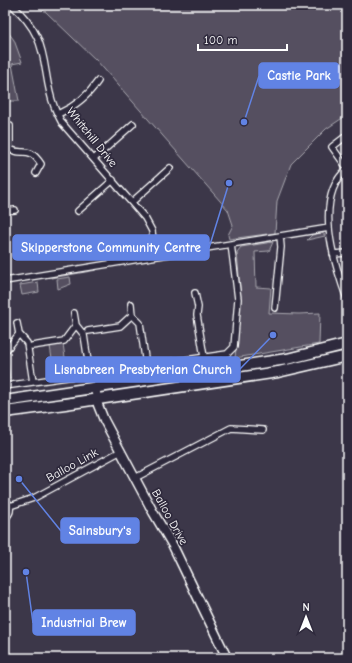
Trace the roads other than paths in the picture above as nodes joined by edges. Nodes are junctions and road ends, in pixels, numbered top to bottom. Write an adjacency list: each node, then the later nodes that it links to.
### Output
1 (12, 5): 3 (street, Whitehill Drive)
2 (98, 81): 3 (street)
3 (58, 114): 7 (street, Whitehill Drive)
4 (133, 124): 7 (street)
5 (5, 126): 10 (street)
6 (347, 137): 9 (street)
7 (94, 159): 11 (street, Whitehill Drive)
8 (170, 168): 12 (street)
9 (347, 169): 16 (street)
10 (36, 173)
11 (113, 180): 12 (street, Whitehill Drive); 14 (street)
12 (132, 202): 21 (street, Whitehill Drive)
13 (15, 210): 15 (street)
14 (78, 211)
15 (5, 212)
16 (329, 228): 17 (street); 20 (street)
17 (280, 236): 18 (street); 26 (street)
18 (231, 244): 21 (street); 37 (street)
19 (347, 253): 20 (street)
20 (333, 254): 24 (street)
21 (155, 256): 22 (street)
22 (5, 281)
23 (195, 293): 37 (street)
24 (347, 299)
25 (130, 304): 28 (street)
26 (275, 308)
27 (74, 313): 30 (street)
28 (132, 315): 31 (street); 38 (street)
29 (17, 323): 32 (street)
30 (76, 326): 34 (street); 39 (street)
31 (88, 332)
32 (19, 334): 35 (street); 40 (street)
33 (347, 344): 42 (highway)
34 (32, 346)
35 (5, 350)
36 (347, 356): 42 (highway)
37 (204, 357): 38 (street)
38 (146, 365): 39 (street)
39 (90, 374): 40 (street)
40 (33, 382): 41 (street)
41 (5, 386)
42 (96, 393): 43 (highway); 44 (highway); 46 (street, Balloo Drive)
43 (5, 401)
44 (5, 412)
45 (263, 430): 47 (street)
46 (121, 451): 47 (street, Balloo Drive); 49 (street, Balloo Link)
47 (135, 478): 51 (street, Balloo Drive)
48 (5, 500): 49 (street)
49 (10, 506): 50 (street)
50 (5, 518)
51 (227, 658)

